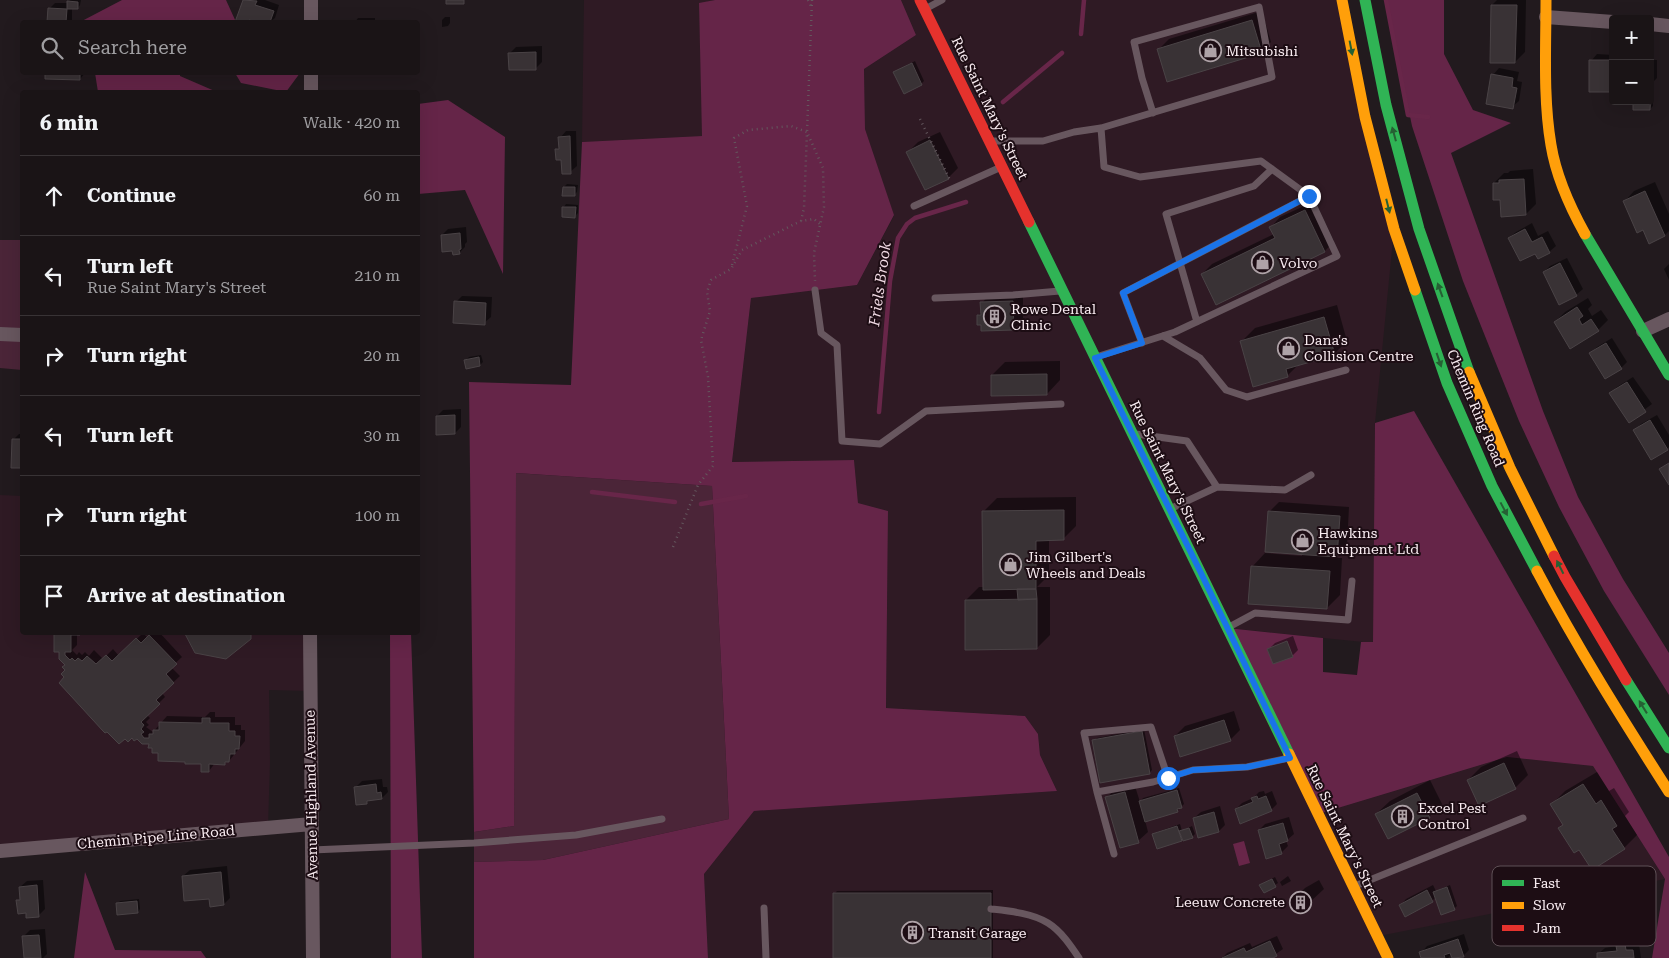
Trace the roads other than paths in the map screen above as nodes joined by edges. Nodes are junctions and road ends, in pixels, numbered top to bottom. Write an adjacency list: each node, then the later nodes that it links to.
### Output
1 (311, 0): 8 (street)
2 (942, 0): 6 (lane)
3 (1342, 0): 47 (main road, Chemin Ring Road, one-way to 47)
4 (1364, 0): 43 (main road, Chemin Ring Road, one-way to 4)
5 (1546, 0): 7 (main road)
6 (922, 5): 16 (main road, Rue Saint Mary's Street)
7 (1546, 17): 9 (street); 27 (main road)
8 (311, 20)
9 (1609, 22)
10 (1654, 24): 11 (street)
11 (1669, 26)
12 (311, 75): 13 (street)
13 (311, 90)
14 (1152, 113): 14 (lane); 15 (lane)
15 (1101, 128): 16 (lane); 18 (lane)
16 (990, 141): 17 (main road, Rue Saint Mary's Street)
17 (1002, 166): 20 (lane); 23 (main road, Rue Saint Mary's Street)
18 (1272, 169): 19 (lane); 21 (lane)
19 (1309, 196): 21 (lane); 26 (lane)
20 (914, 206)
21 (1180, 264): 26 (lane); 31 (lane)
22 (815, 290): 35 (lane)
23 (1063, 290): 24 (lane); 32 (main road, Rue Saint Mary's Street)
24 (935, 298)
25 (1669, 319): 27 (street)
26 (1197, 322): 30 (lane)
27 (1643, 331): 34 (main road)
28 (0, 334): 29 (street)
29 (20, 335)
30 (1162, 336): 31 (lane); 33 (lane)
31 (1142, 343): 32 (lane)
32 (1095, 358): 36 (main road, Rue Saint Mary's Street)
33 (1346, 370)
34 (1669, 375)
35 (1061, 404)
36 (1131, 433): 38 (lane); 39 (main road, Rue Saint Mary's Street)
37 (1311, 475): 38 (lane)
38 (1217, 488): 39 (lane)
39 (1170, 509): 41 (main road, Rue Saint Mary's Street)
40 (1352, 582): 41 (lane)
41 (1227, 628): 44 (main road, Rue Saint Mary's Street)
42 (310, 635): 50 (street, Avenue Highland Avenue)
43 (1669, 748)
44 (1290, 758): 45 (lane); 54 (main road, Rue Saint Mary's Street)
45 (1168, 778): 46 (lane); 46 (lane)
46 (1097, 792): 53 (lane)
47 (1669, 792)
48 (1523, 818): 54 (lane)
49 (662, 819): 51 (lane)
50 (312, 824): 51 (street, Avenue Highland Avenue); 52 (street, Chemin Pipe Line Road)
51 (312, 850): 57 (street, Avenue Highland Avenue)
52 (0, 851)
53 (1114, 854)
54 (1352, 887): 60 (main road, Rue Saint Mary's Street)
55 (764, 908): 58 (lane)
56 (991, 909): 59 (lane)
57 (313, 958)
58 (766, 958)
59 (1079, 958)
60 (1388, 958)

